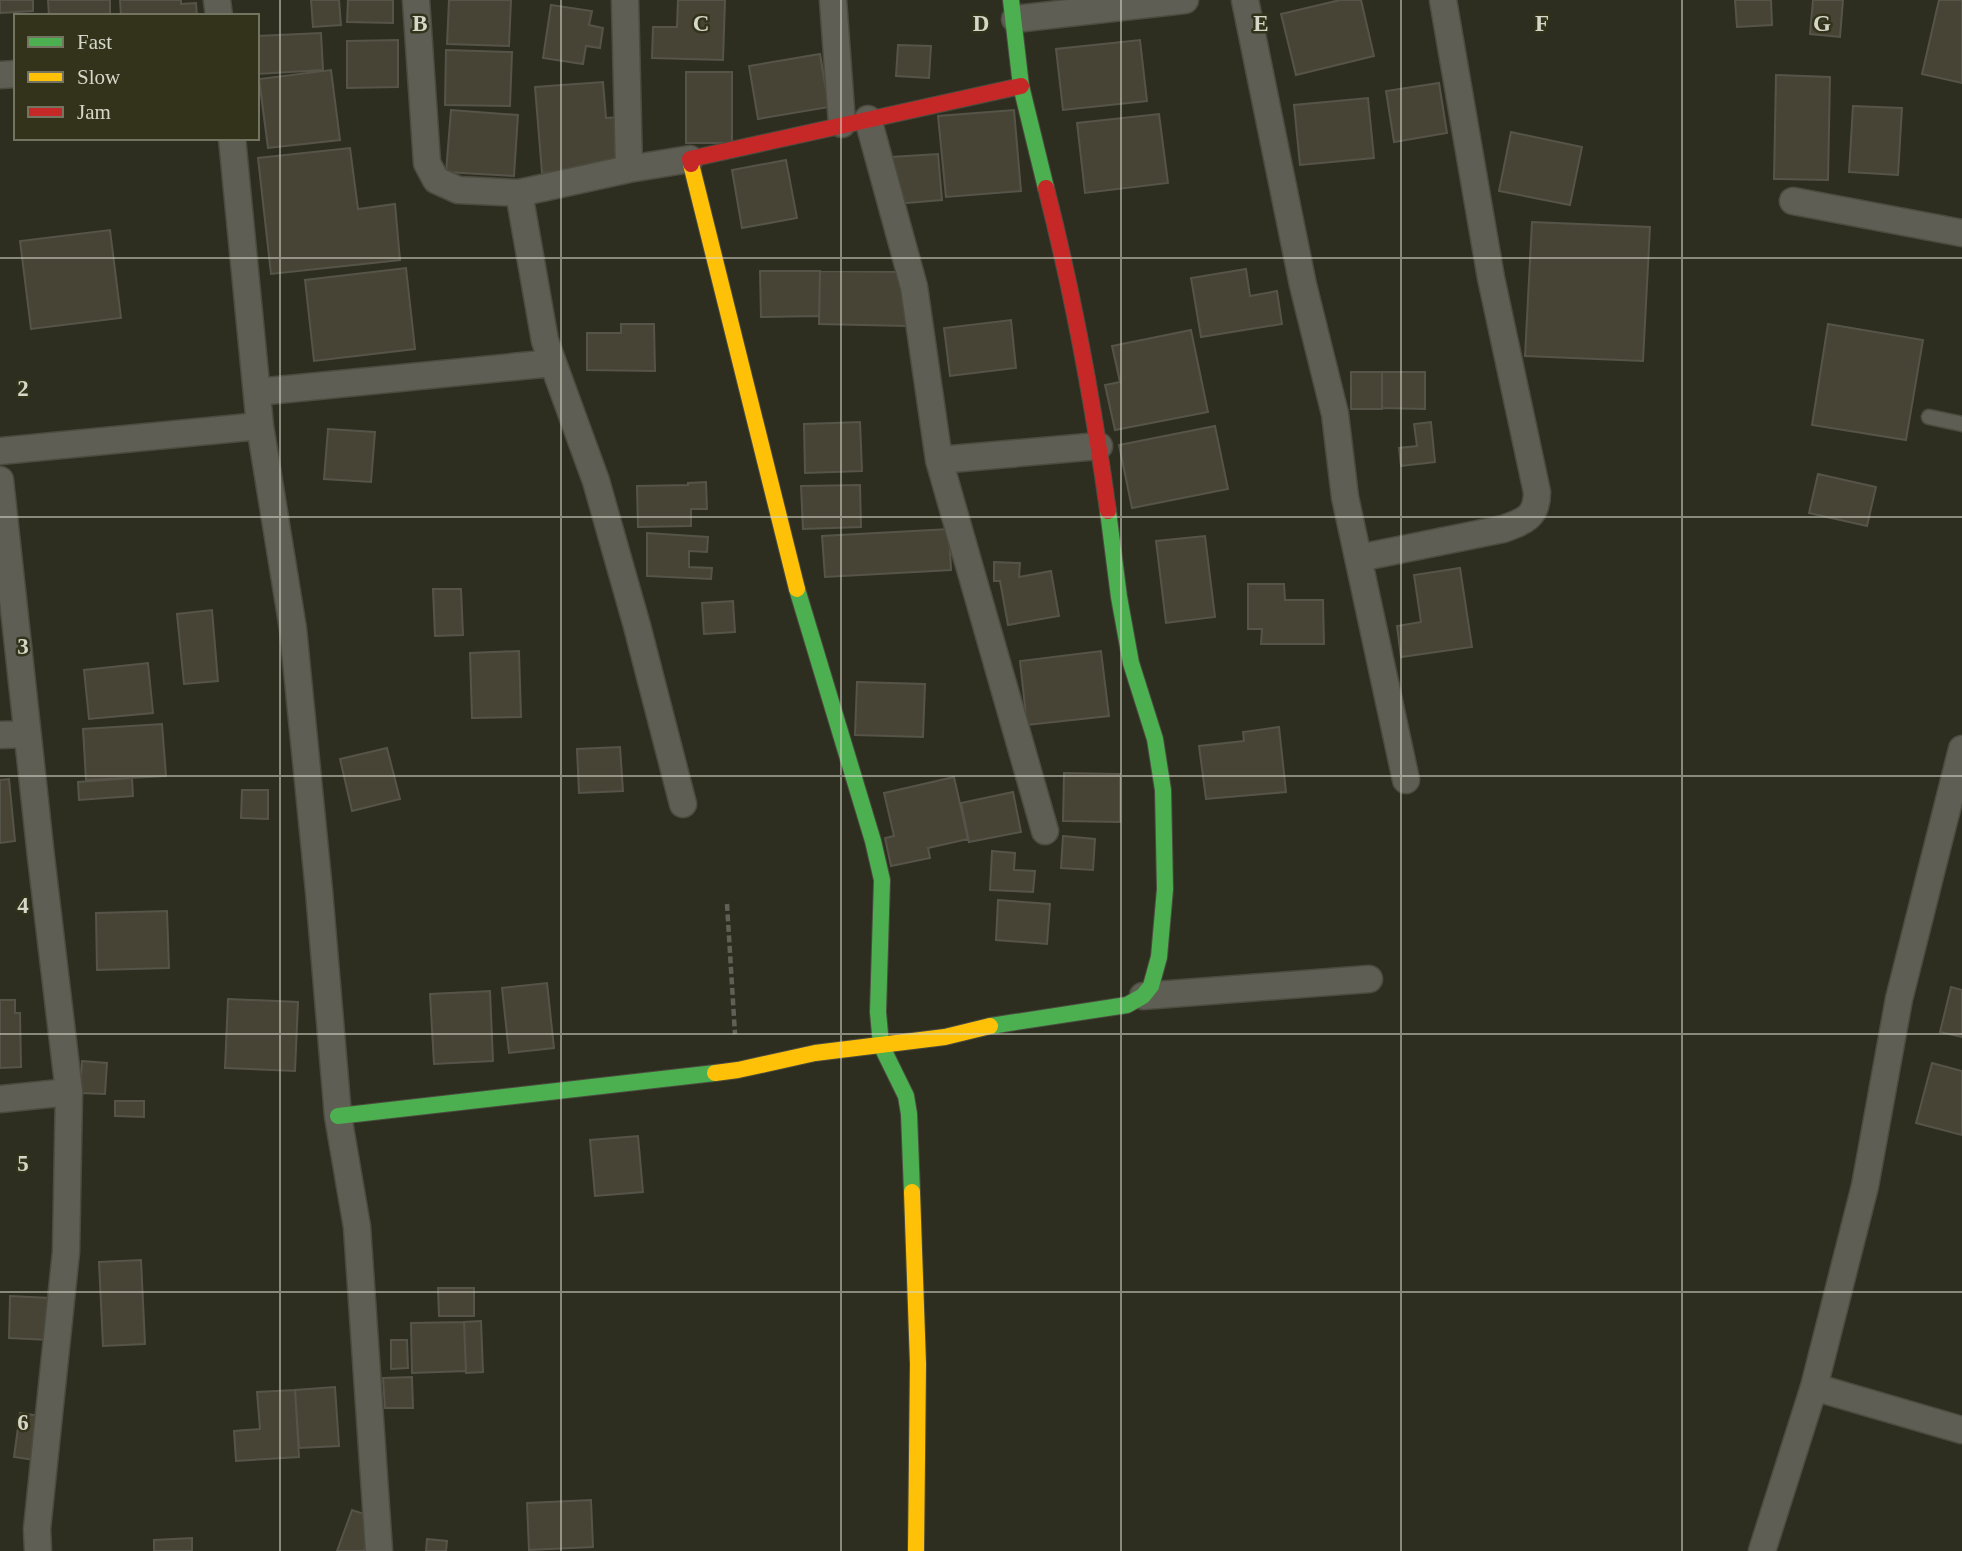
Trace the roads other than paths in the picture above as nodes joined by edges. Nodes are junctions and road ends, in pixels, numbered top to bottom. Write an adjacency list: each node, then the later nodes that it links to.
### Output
1 (416, 0): 13 (street)
2 (625, 0): 12 (street)
3 (833, 0): 9 (street)
4 (1185, 0): 7 (street)
5 (1245, 0): 25 (street)
6 (1443, 0): 25 (street)
7 (1013, 10): 8 (street)
8 (1021, 86): 9 (street); 21 (street)
9 (855, 121): 11 (street); 23 (street)
10 (232, 140): 17 (street)
11 (690, 159): 12 (street); 34 (street)
12 (629, 169): 13 (street)
13 (519, 193): 16 (street)
14 (1793, 201): 15 (street)
15 (1962, 233)
16 (553, 363): 17 (street); 30 (street)
17 (257, 392): 20 (street)
18 (1929, 417): 19 (lane)
19 (1962, 424)
20 (260, 426): 22 (street); 37 (street)
21 (1099, 446): 23 (street); 33 (street)
22 (0, 451)
23 (939, 460): 31 (street)
24 (0, 480): 26 (street)
25 (1359, 558): 29 (street)
26 (27, 734): 27 (street); 35 (street)
27 (0, 735)
28 (1962, 749): 38 (street)
29 (1406, 780)
30 (683, 804)
31 (1045, 831)
32 (1369, 979): 33 (street)
33 (1143, 996): 34 (street)
34 (881, 1045): 37 (street); 42 (street)
35 (69, 1092): 36 (street); 40 (street)
36 (0, 1098)
37 (338, 1116): 41 (street)
38 (1814, 1387): 39 (street); 43 (street)
39 (1962, 1430)
40 (38, 1551)
41 (379, 1551)
42 (916, 1551)
43 (1762, 1551)

